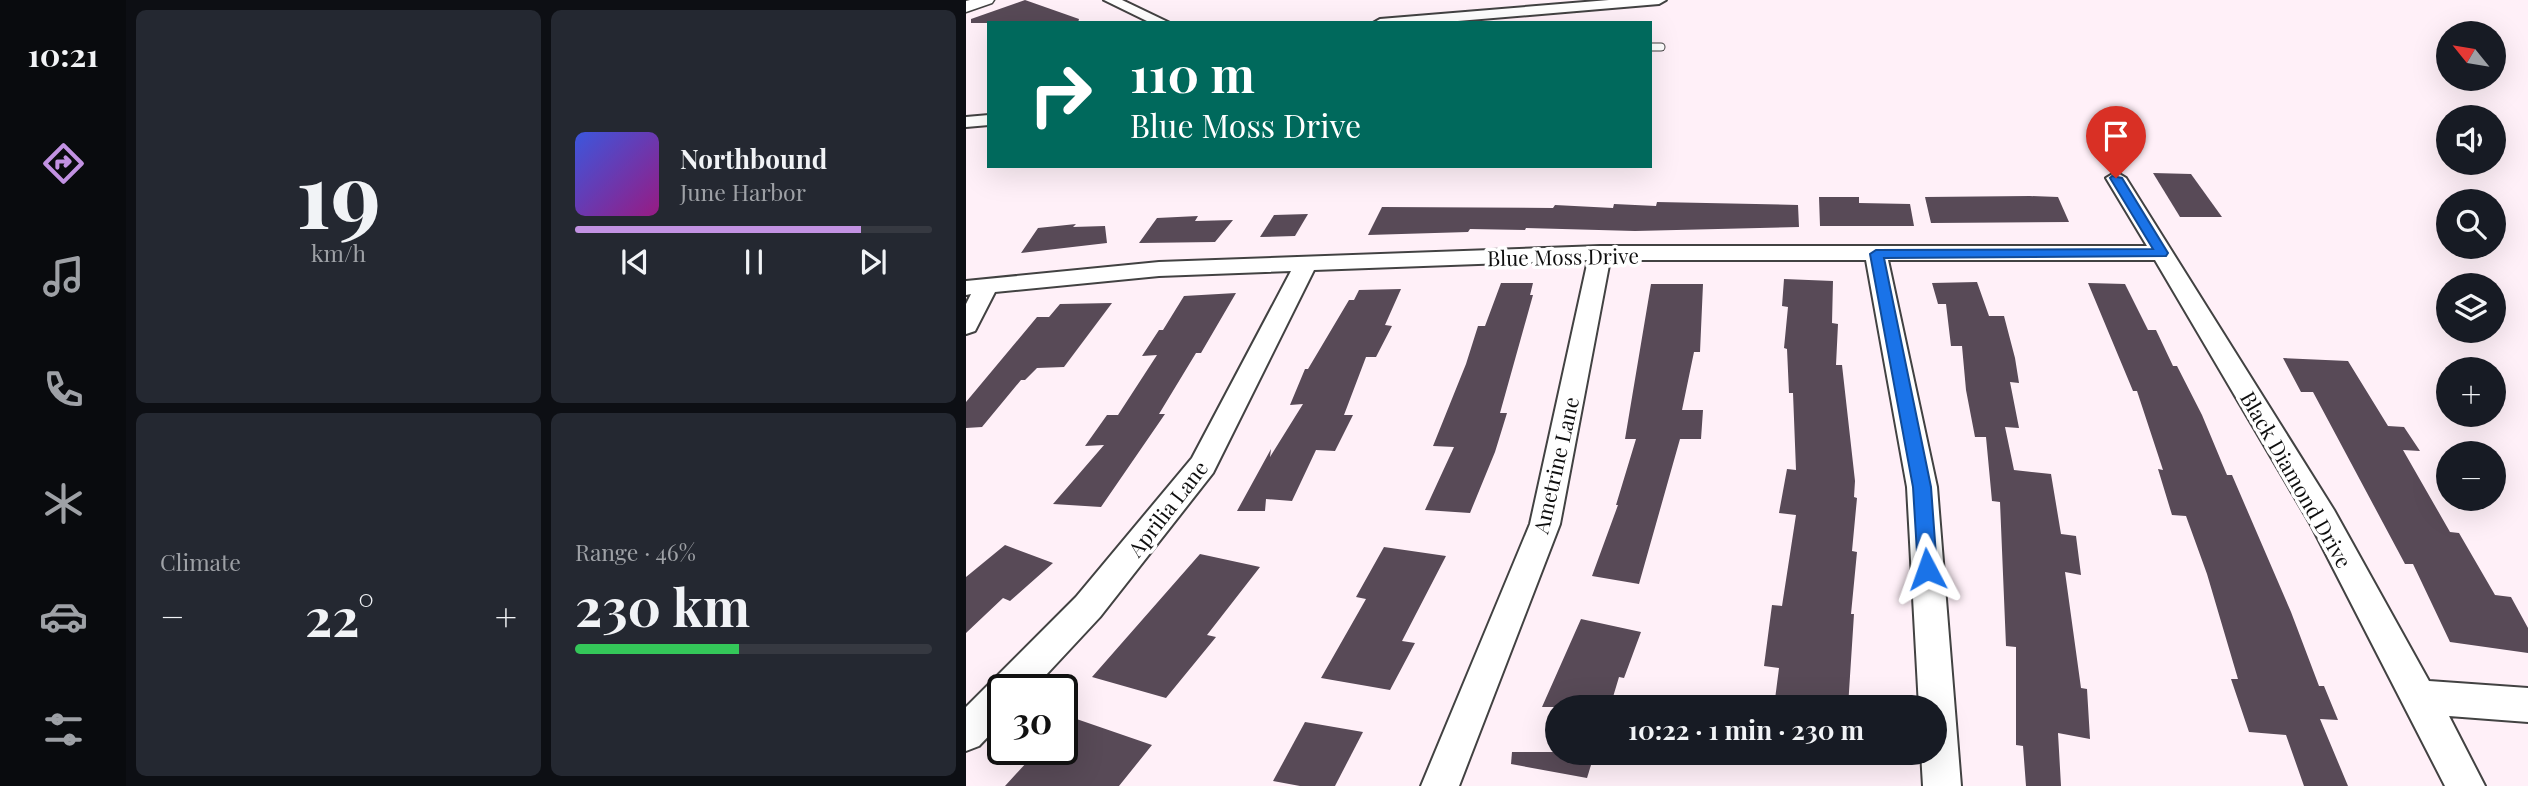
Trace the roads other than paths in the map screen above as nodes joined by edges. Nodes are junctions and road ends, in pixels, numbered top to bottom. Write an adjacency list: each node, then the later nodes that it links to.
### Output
1 (986, 0): 4 (street)
2 (1111, 0): 5 (street)
3 (1659, 0): 6 (street)
4 (966, 7)
5 (1158, 21)
6 (1404, 21)
7 (1652, 47): 8 (lane)
8 (1661, 47)
9 (987, 120): 10 (street)
10 (966, 122)
11 (2116, 178): 13 (street, Black Diamond Drive)
12 (1600, 253): 14 (street, Blue Moss Drive); 15 (street, Blue Moss Drive); 23 (street, Ametrine Lane)
13 (2162, 253): 14 (street, Blue Moss Drive); 19 (street, Black Diamond Drive)
14 (1876, 254): 24 (street)
15 (1306, 263): 16 (street, Blue Moss Drive); 18 (street, Aprilia Lane)
16 (977, 286): 17 (street)
17 (966, 326)
18 (1023, 674)
19 (2419, 697): 20 (street); 25 (street, Black Diamond Drive)
20 (2528, 705)
21 (987, 711): 22 (street)
22 (966, 733)
23 (1440, 786)
24 (1942, 786)
25 (2466, 786)

